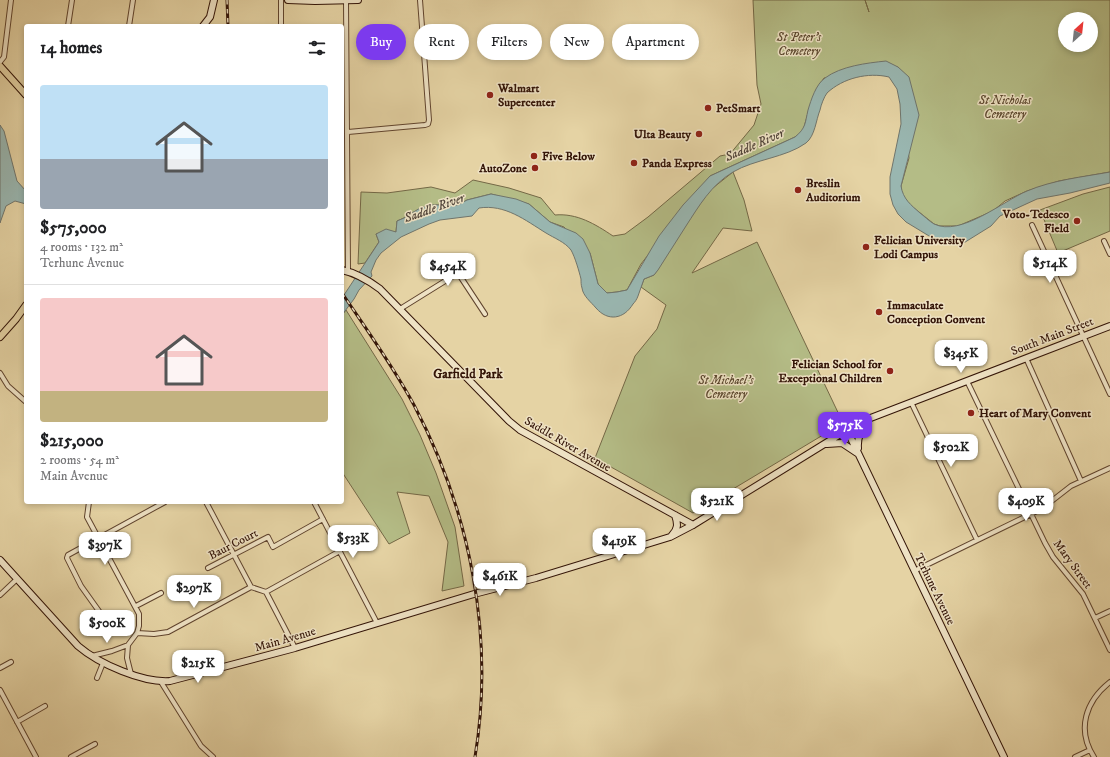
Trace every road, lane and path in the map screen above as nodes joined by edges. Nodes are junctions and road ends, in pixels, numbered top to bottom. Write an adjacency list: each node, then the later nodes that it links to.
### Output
1 (11, 0): 16 (street)
2 (72, 0): 11 (street)
3 (133, 0): 12 (street)
4 (214, 0): 10 (street)
5 (282, 0): 15 (street)
6 (288, 0): 7 (street)
7 (346, 0): 8 (street); 19 (street)
8 (358, 0)
9 (420, 0): 19 (street)
10 (210, 18): 13 (street); 14 (street)
11 (68, 24)
12 (129, 24)
13 (205, 24)
14 (210, 24)
15 (281, 24)
16 (0, 62)
17 (0, 66): 18 (main road)
18 (24, 93)
19 (348, 132): 21 (street)
20 (344, 162): 21 (street)
21 (347, 163): 25 (street)
22 (1032, 225): 30 (street)
23 (1104, 241): 24 (street)
24 (1110, 254)
25 (347, 271): 27 (street, Saddle River Avenue)
26 (24, 308): 31 (main road)
27 (400, 309): 28 (street); 49 (street, Saddle River Avenue)
28 (485, 314)
29 (1110, 326): 30 (street, South Main Street)
30 (1083, 336): 32 (street, South Main Street); 35 (street)
31 (0, 337)
32 (1026, 358): 34 (street, South Main Street); 43 (street)
33 (0, 373): 36 (street)
34 (967, 381): 37 (street, South Main Street); 48 (street, Mary Street)
35 (1110, 394)
36 (24, 400)
37 (911, 402): 38 (street, South Main Street); 54 (street)
38 (868, 419): 39 (street, South Main Street); 41 (street)
39 (847, 430): 40 (street, South Main Street); 41 (street, Terhune Avenue)
40 (825, 444): 41 (street); 51 (street, South Main Street)
41 (859, 454): 59 (street, Terhune Avenue)
42 (1110, 468): 43 (street)
43 (1081, 480): 48 (street)
44 (89, 504): 53 (street)
45 (161, 504): 53 (street)
46 (207, 504): 56 (street)
47 (315, 504): 50 (street)
48 (1031, 514): 54 (street); 68 (street, Mary Street)
49 (675, 515): 51 (street, Saddle River Avenue); 52 (street)
50 (323, 519): 55 (street); 56 (street, Baur Court)
51 (693, 526): 52 (street, South Main Street)
52 (670, 537): 69 (street, Main Avenue)
53 (99, 538): 65 (street); 67 (street)
54 (977, 540): 59 (street)
55 (340, 551): 62 (street); 69 (street)
56 (234, 554): 58 (street, Baur Court); 61 (street)
57 (0, 560): 60 (street, Main Avenue)
58 (208, 568)
59 (914, 571): 90 (street, Terhune Avenue)
60 (17, 579): 64 (street); 74 (street, Main Avenue)
61 (251, 587): 62 (street); 70 (street)
62 (266, 592): 72 (street)
63 (161, 593): 65 (street)
64 (0, 595)
65 (136, 606): 70 (street)
66 (1110, 611): 68 (street)
67 (101, 614)
68 (1095, 618): 73 (street, Mary Street)
69 (378, 623): 72 (street, Main Avenue)
70 (137, 633): 71 (street)
71 (128, 645): 74 (street); 78 (street)
72 (295, 648): 80 (street, Main Avenue)
73 (1110, 650)
74 (91, 656): 76 (street, Main Avenue)
75 (11, 662): 77 (street)
76 (103, 663): 78 (street, Main Avenue); 79 (street)
77 (0, 668)
78 (131, 674): 80 (street, Main Avenue)
79 (97, 678)
80 (162, 682): 89 (street)
81 (1110, 682): 86 (street)
82 (0, 690): 84 (street)
83 (45, 706): 84 (street)
84 (17, 722): 87 (street)
85 (95, 744): 88 (street)
86 (1090, 750): 91 (street); 92 (street)
87 (36, 757)
88 (71, 757)
89 (213, 757)
90 (1004, 757)
91 (1075, 757)
92 (1094, 757)

